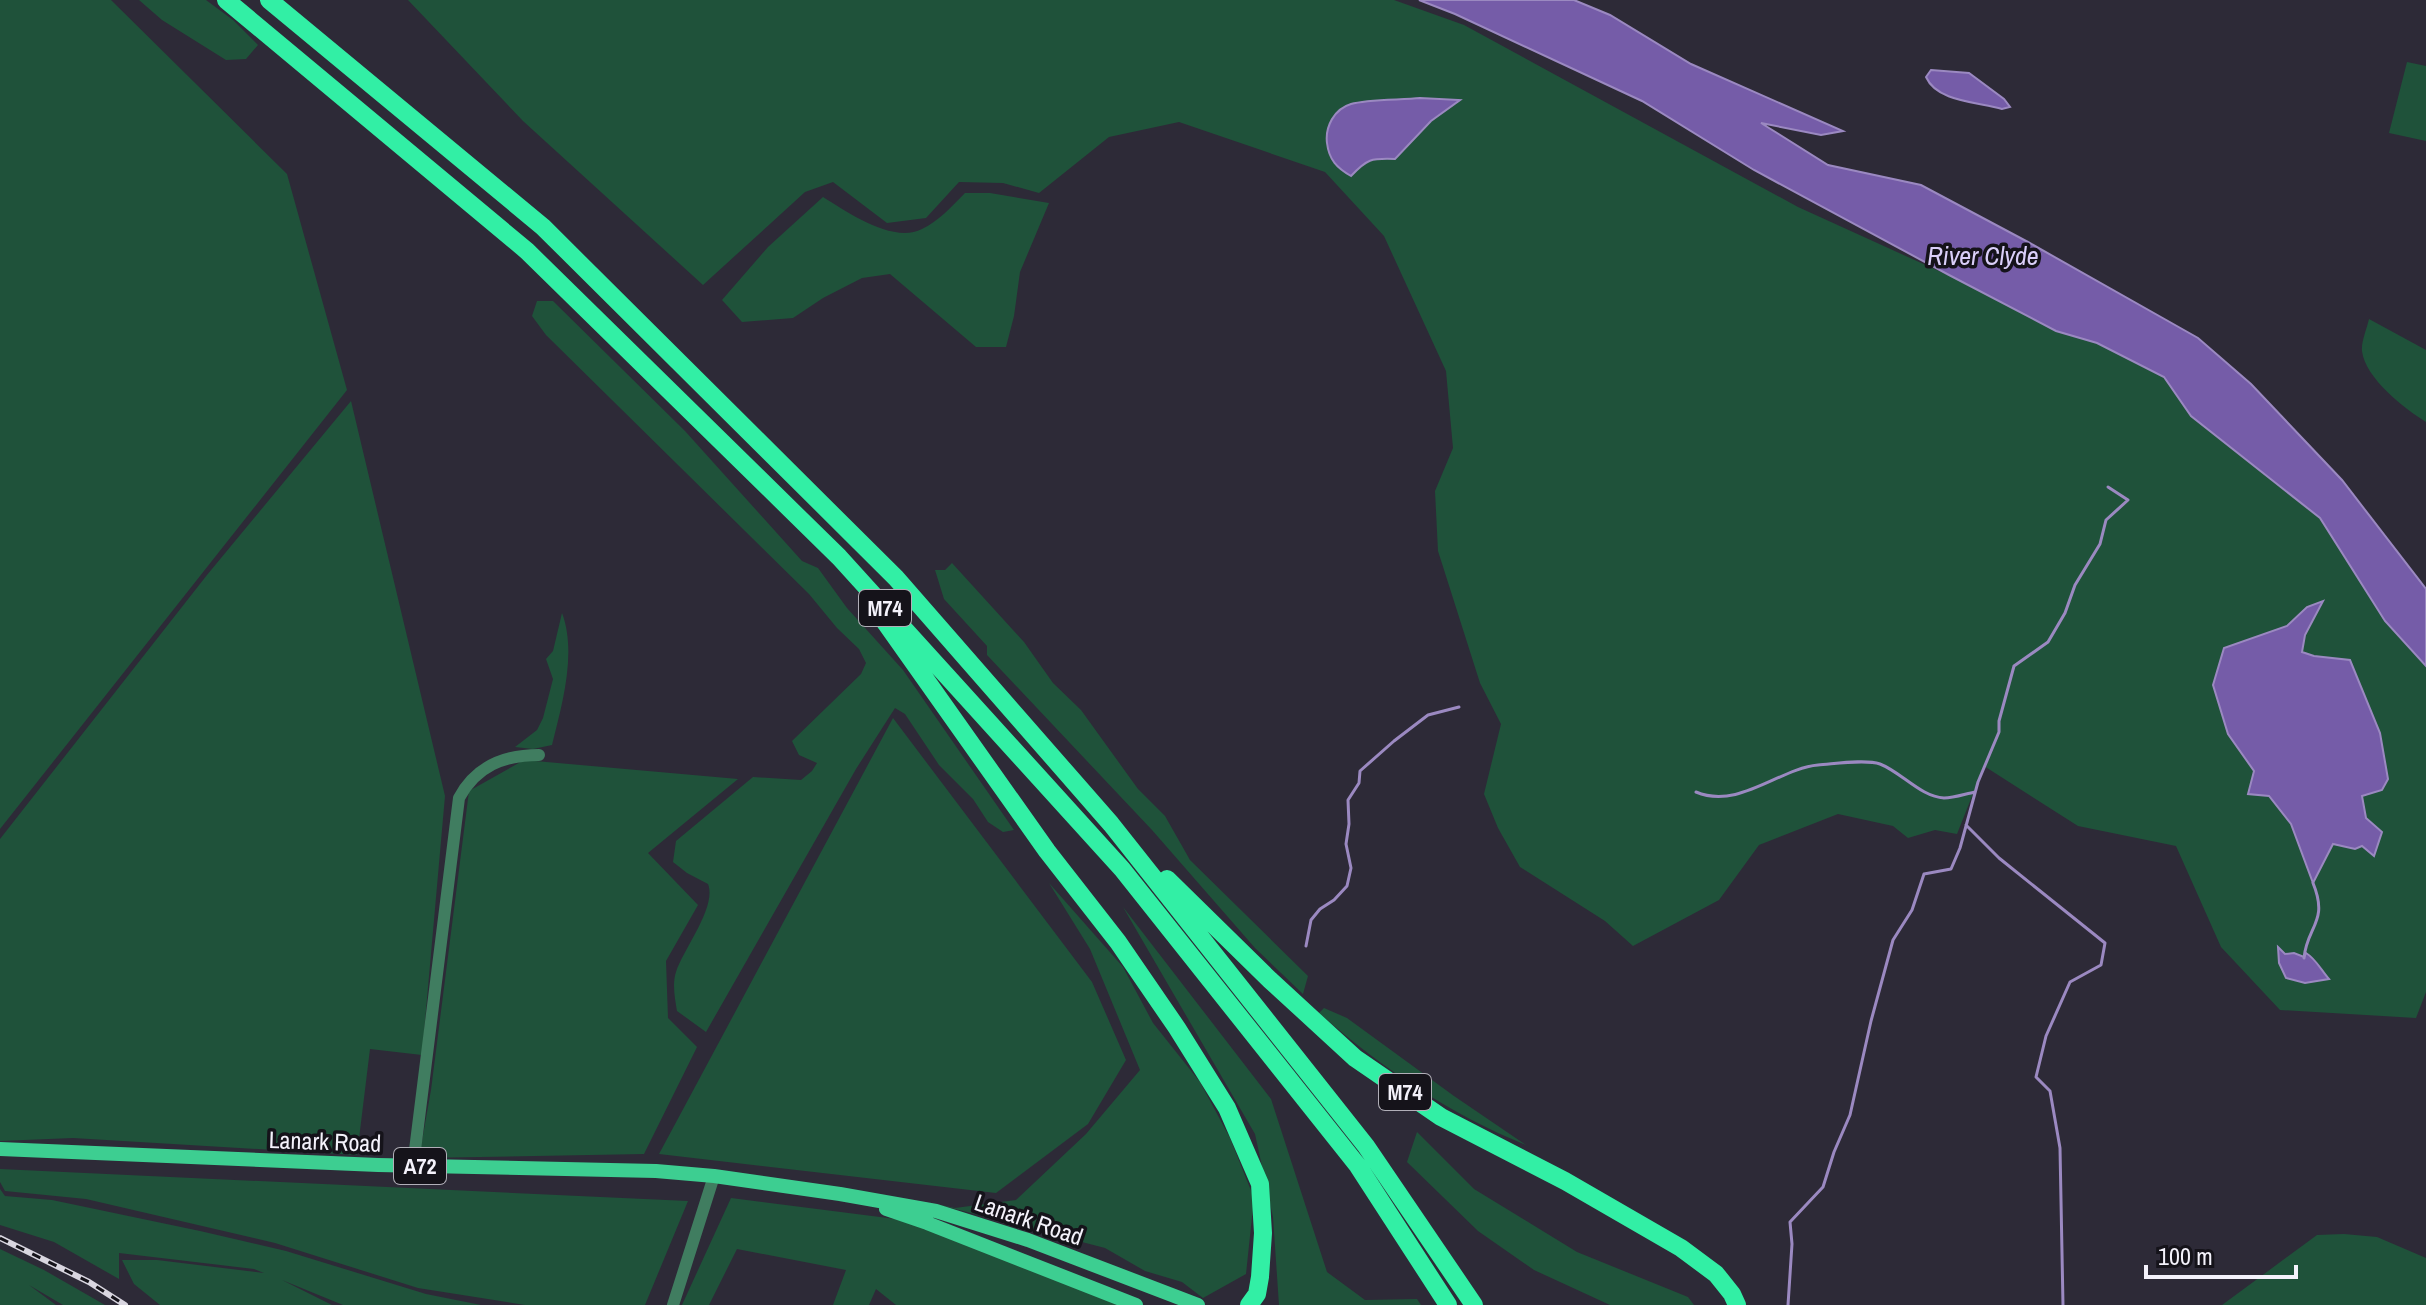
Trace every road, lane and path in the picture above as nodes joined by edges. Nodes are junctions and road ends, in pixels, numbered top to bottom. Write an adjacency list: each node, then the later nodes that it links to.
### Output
1 (226, 0): 3 (highway, M74)
2 (269, 0): 5 (highway, M74)
3 (839, 557): 10 (highway, M74); 14 (highway, M74)
4 (539, 755): 7 (street)
5 (1111, 824): 15 (highway, M74); 16 (highway, M74)
6 (0, 1149): 7 (main road, Lanark Road / A72)
7 (413, 1166): 8 (main road, Lanark Road / A72)
8 (714, 1176): 9 (main road, Lanark Road / A72); 11 (street)
9 (840, 1194): 12 (main road, Lanark Road / A72); 13 (main road, Lanark Road / A72)
10 (1254, 1301)
11 (673, 1305)
12 (1136, 1305)
13 (1198, 1305)
14 (1448, 1305)
15 (1474, 1305)
16 (1737, 1305)

